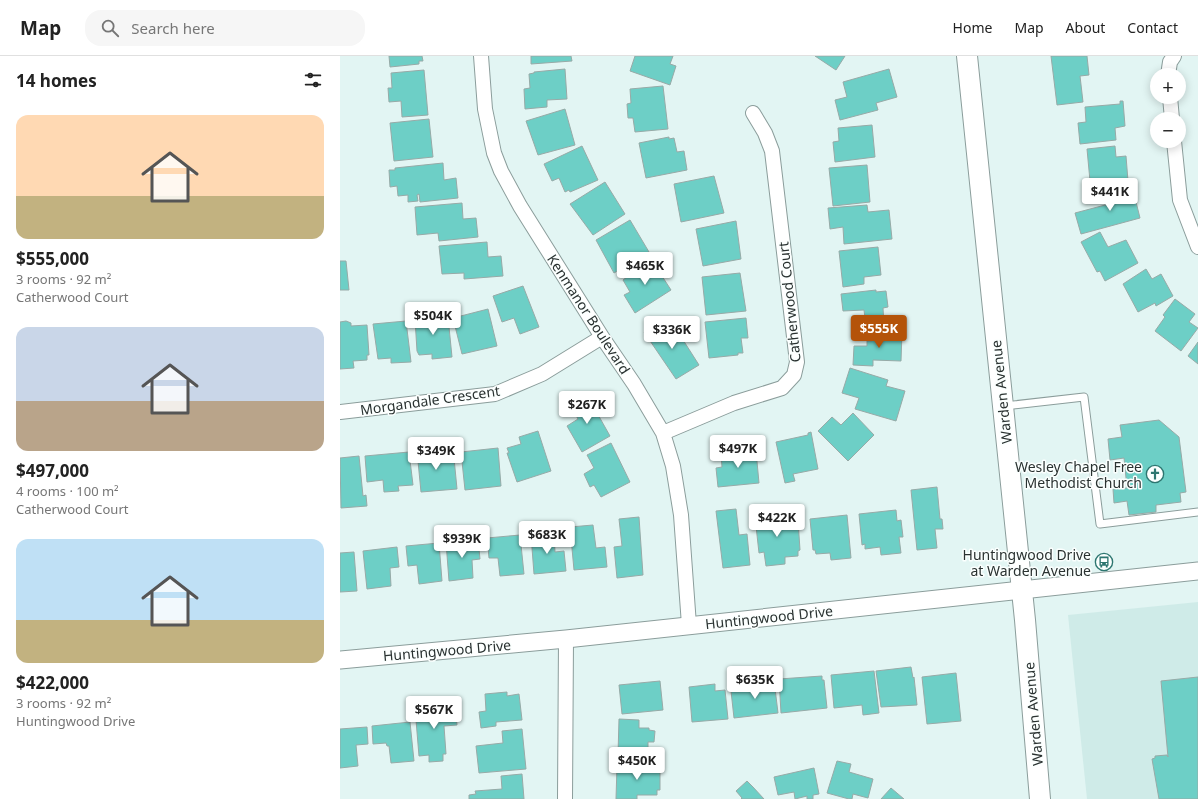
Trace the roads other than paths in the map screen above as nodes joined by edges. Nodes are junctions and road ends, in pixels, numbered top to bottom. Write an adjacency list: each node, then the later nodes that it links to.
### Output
1 (480, 56): 8 (street, Kenmanor Boulevard)
2 (967, 56): 9 (main road, Warden Avenue)
3 (1174, 56): 4 (street)
4 (1169, 68)
5 (753, 113): 11 (street, Catherwood Court)
6 (1175, 148): 7 (street)
7 (1198, 247)
8 (602, 337): 10 (street, Morgandale Crescent); 11 (street, Kenmanor Boulevard)
9 (1002, 406): 12 (lane); 14 (main road, Warden Avenue)
10 (340, 412)
11 (663, 433): 15 (street, Kenmanor Boulevard)
12 (1198, 512)
13 (1198, 571): 14 (street, Huntingwood Drive)
14 (1022, 591): 15 (street, Huntingwood Drive); 19 (main road, Warden Avenue)
15 (689, 625): 16 (street, Huntingwood Drive)
16 (566, 639): 17 (street, Huntingwood Drive); 18 (street)
17 (340, 660)
18 (566, 799)
19 (1040, 799)

